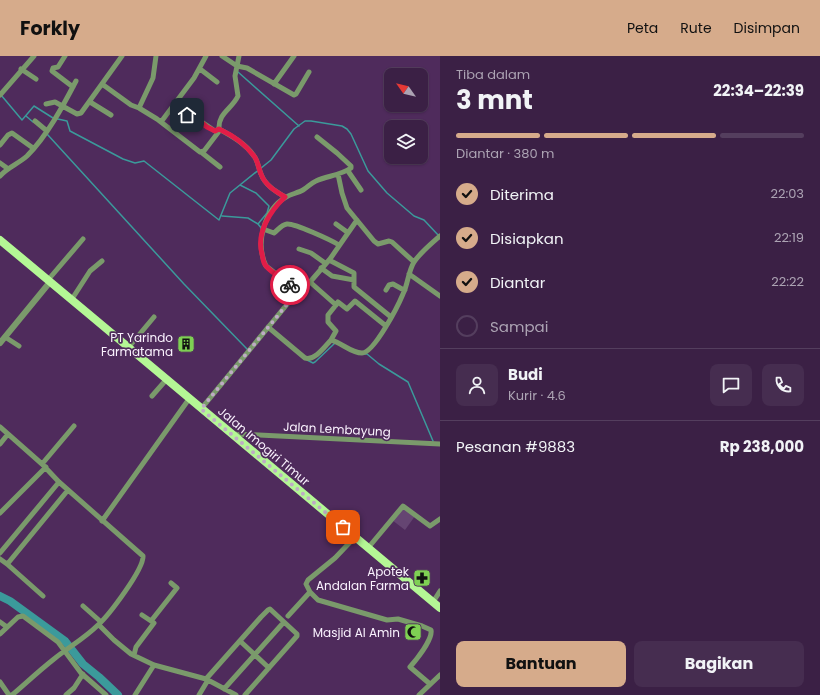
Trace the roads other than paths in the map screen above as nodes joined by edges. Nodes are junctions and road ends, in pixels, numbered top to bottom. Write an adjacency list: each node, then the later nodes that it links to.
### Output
1 (34, 56): 11 (street)
2 (65, 56): 18 (street)
3 (121, 56): 16 (street)
4 (156, 56): 24 (street)
5 (206, 56): 10 (street)
6 (222, 56): 9 (street)
7 (239, 56): 9 (street)
8 (294, 56): 17 (street)
9 (237, 66): 17 (street); 28 (street)
10 (200, 68): 15 (street); 22 (street)
11 (21, 70): 13 (street); 19 (street)
12 (309, 72): 17 (street)
13 (36, 79)
14 (76, 81): 18 (street)
15 (217, 82)
16 (102, 84): 20 (street); 24 (street)
17 (274, 84)
18 (73, 87): 23 (street)
19 (2, 93)
20 (90, 102): 23 (street); 25 (street)
21 (46, 104): 23 (street)
22 (174, 105): 27 (street); 28 (street)
23 (62, 106): 29 (street)
24 (139, 108): 27 (street)
25 (110, 115)
26 (35, 121): 29 (street)
27 (161, 122): 33 (street)
28 (220, 129): 33 (street); 41 (street)
29 (46, 132): 32 (street)
30 (316, 137): 37 (street)
31 (0, 145): 32 (street)
32 (33, 148): 36 (street)
33 (201, 152): 35 (street)
34 (0, 163): 36 (street)
35 (220, 167)
36 (7, 168): 39 (street)
37 (348, 171): 38 (street); 40 (street)
38 (338, 174): 41 (street); 42 (street)
39 (0, 176)
40 (361, 190)
41 (285, 197): 44 (street)
42 (357, 220): 45 (street); 53 (street)
43 (336, 224): 45 (street)
44 (263, 229): 49 (street); 61 (street)
45 (347, 232): 49 (street)
46 (438, 238): 53 (street)
47 (83, 239): 57 (street)
48 (0, 240): 57 (main road, Jalan Imogiri Timur)
49 (339, 245): 52 (street)
50 (299, 249): 52 (street)
51 (102, 261): 64 (street)
52 (327, 261): 54 (street); 56 (street)
53 (414, 262): 55 (street)
54 (321, 268): 56 (street); 58 (street)
55 (409, 274): 60 (street); 63 (street)
56 (354, 280): 62 (street)
57 (49, 281): 64 (main road, Jalan Imogiri Timur); 71 (street)
58 (310, 282): 61 (street); 66 (street)
59 (386, 290): 60 (street)
60 (405, 290): 68 (street)
61 (298, 291): 70 (street)
62 (361, 293): 65 (street); 68 (street)
63 (440, 296)
64 (72, 299): 75 (main road, Jalan Imogiri Timur)
65 (355, 301): 66 (street); 69 (street)
66 (336, 305): 72 (street)
67 (154, 317): 75 (street)
68 (391, 317): 69 (street)
69 (386, 326): 72 (street)
70 (268, 327): 72 (street); 79 (street)
71 (5, 337): 73 (street); 74 (street)
72 (331, 340)
73 (0, 343)
74 (19, 346)
75 (128, 348): 76 (main road, Jalan Imogiri Timur)
76 (166, 380): 77 (street); 78 (main road, Jalan Imogiri Timur)
77 (152, 396)
78 (189, 399): 79 (main road, Jalan Imogiri Timur); 91 (street)
79 (201, 409): 83 (main road, Jalan Imogiri Timur)
80 (74, 426): 86 (street)
81 (0, 427): 82 (street)
82 (8, 434): 84 (street); 86 (street)
83 (232, 435): 85 (street, Jalan Lembayung); 92 (main road, Jalan Imogiri Timur)
84 (0, 444)
85 (440, 444)
86 (44, 466): 87 (street); 89 (street)
87 (59, 482): 88 (street); 94 (street)
88 (68, 490): 91 (street); 96 (street)
89 (0, 513)
90 (440, 520): 93 (street)
91 (102, 521): 109 (street)
92 (355, 537): 93 (main road, Jalan Imogiri Timur); 99 (street)
93 (368, 548): 101 (main road, Jalan Imogiri Timur)
94 (0, 553)
95 (0, 559): 96 (street)
96 (7, 564): 100 (street)
97 (171, 583): 106 (street)
98 (440, 591): 101 (street)
99 (310, 592): 105 (street); 122 (street)
100 (43, 596)
101 (433, 602): 103 (main road, Jalan Imogiri Timur)
102 (83, 606): 109 (street)
103 (440, 608)
104 (142, 615): 106 (street)
105 (288, 616)
106 (151, 621): 114 (street)
107 (0, 622): 110 (street)
108 (284, 622): 112 (street); 115 (street); 117 (street)
109 (100, 623): 113 (street); 114 (street)
110 (7, 627): 111 (street); 113 (street)
111 (0, 634)
112 (240, 641): 115 (street); 120 (street)
113 (67, 649): 118 (street); 124 (street)
114 (134, 655): 116 (street)
115 (255, 655): 117 (street); 123 (street)
116 (154, 665): 120 (street); 127 (street)
117 (269, 668): 130 (street)
118 (83, 674): 125 (street); 126 (street)
119 (440, 676): 122 (street)
120 (207, 679): 123 (street); 128 (street)
121 (0, 682): 124 (street)
122 (430, 684): 131 (street)
123 (225, 691): 129 (street)
124 (11, 695)
125 (66, 695)
126 (106, 695)
127 (135, 695)
128 (199, 695)
129 (236, 695)
130 (245, 695)
131 (419, 695)

